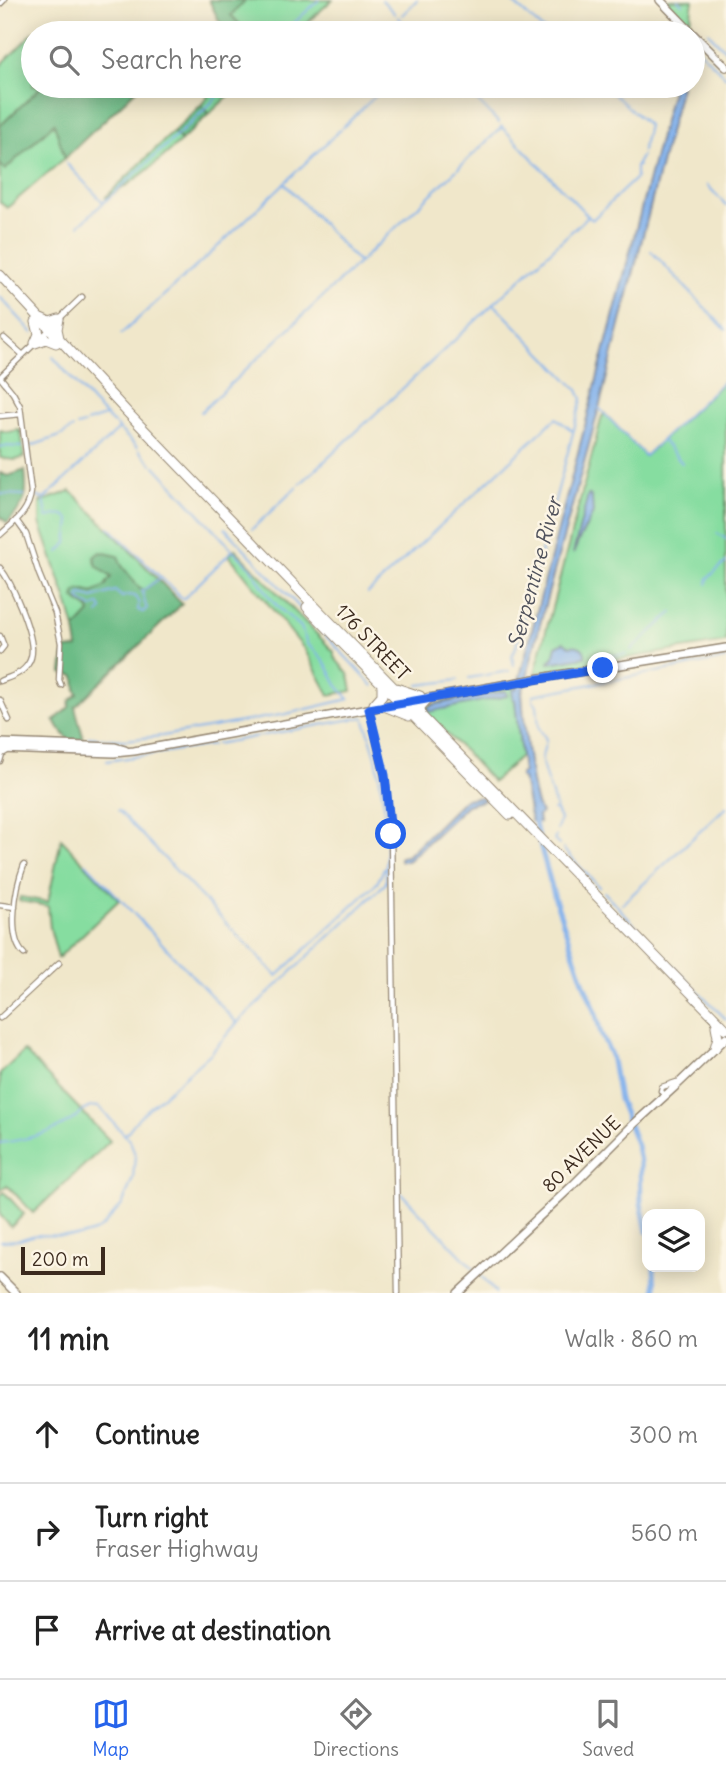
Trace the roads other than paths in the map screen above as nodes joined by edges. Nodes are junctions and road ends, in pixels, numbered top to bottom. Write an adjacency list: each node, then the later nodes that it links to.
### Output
1 (4, 0): 3 (street)
2 (660, 0): 4 (main road)
3 (0, 4)
4 (680, 21)
5 (705, 47): 6 (main road)
6 (726, 67)
7 (0, 275): 11 (highway, 176 STREET)
8 (0, 283): 11 (highway)
9 (82, 297): 10 (street)
10 (59, 319): 11 (highway); 12 (street); 14 (highway)
11 (38, 320): 12 (highway, 176 STREET); 15 (highway)
12 (48, 330): 14 (highway, 176 STREET); 15 (street)
13 (4, 338): 16 (street)
14 (58, 341): 15 (highway); 28 (highway, 176 STREET)
15 (35, 343): 16 (street)
16 (23, 355): 17 (street)
17 (0, 377): 18 (street)
18 (21, 414): 19 (street); 20 (street)
19 (0, 416)
20 (16, 520): 21 (street); 27 (street)
21 (0, 535)
22 (0, 568): 26 (street)
23 (0, 636): 25 (street)
24 (726, 648): 29 (main road)
25 (2, 649)
26 (0, 681)
27 (61, 685)
28 (387, 686): 29 (highway); 31 (highway, 176 STREET); 33 (highway)
29 (424, 697): 31 (main road); 35 (highway)
30 (0, 700): 36 (street)
31 (401, 701): 32 (main road); 33 (main road); 34 (main road); 35 (highway, 176 STREET)
32 (384, 706): 33 (main road); 35 (highway)
33 (372, 707): 34 (main road); 53 (street)
34 (326, 715): 40 (main road)
35 (418, 717): 48 (highway, 176 STREET)
36 (9, 720)
37 (0, 743): 40 (main road)
38 (0, 749): 39 (main road)
39 (12, 750): 40 (main road); 41 (street)
40 (134, 751)
41 (0, 761)
42 (24, 865): 44 (street)
43 (0, 905): 44 (street)
44 (15, 907): 45 (street)
45 (24, 954)
46 (59, 963): 47 (street)
47 (0, 1018)
48 (721, 1028): 49 (highway, 176 STREET); 50 (highway)
49 (726, 1037): 50 (main road, 80 AVENUE)
50 (715, 1048): 54 (main road, 80 AVENUE)
51 (0, 1277): 52 (main road)
52 (16, 1293)
53 (398, 1293)
54 (458, 1293)

